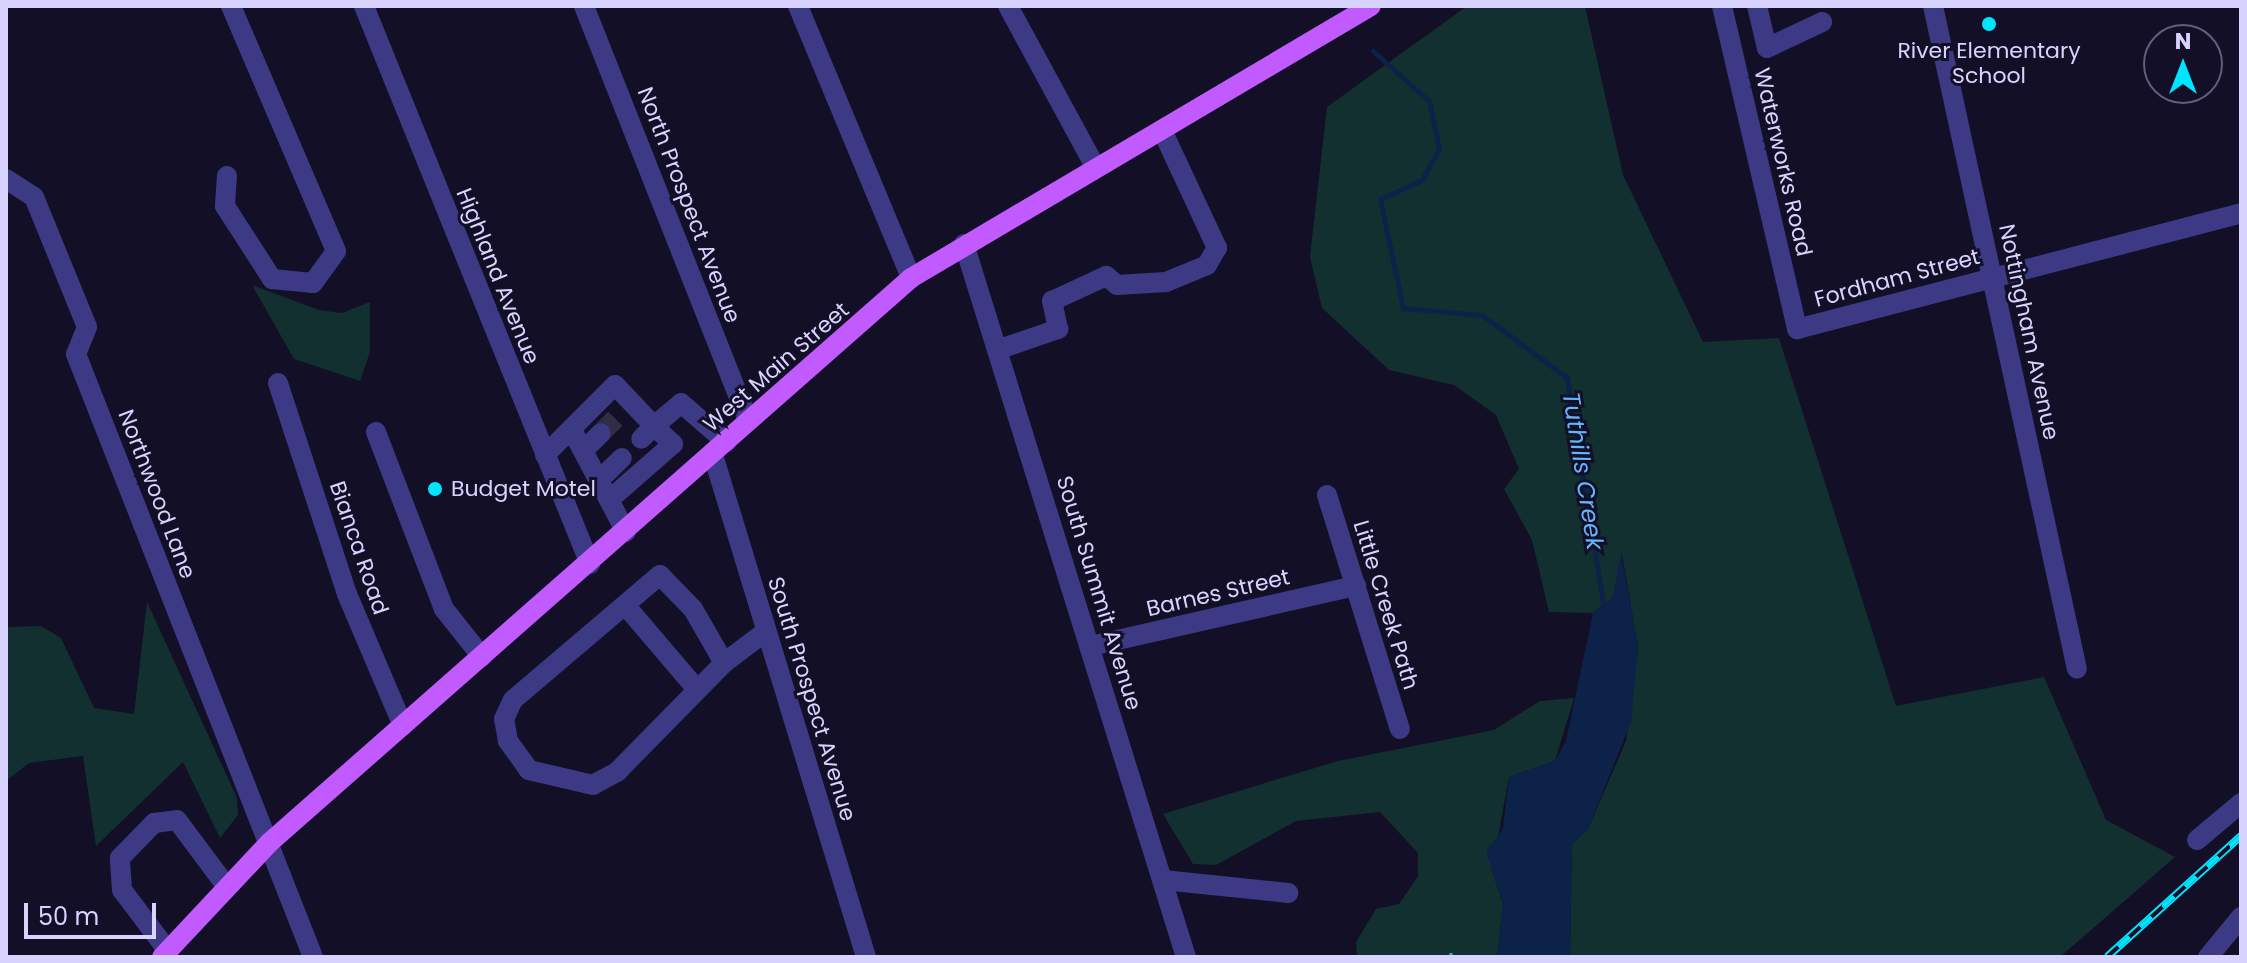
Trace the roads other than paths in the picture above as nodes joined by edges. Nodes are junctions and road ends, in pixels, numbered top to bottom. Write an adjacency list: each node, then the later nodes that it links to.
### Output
1 (231, 6): 13 (street)
2 (364, 6): 29 (street, Highland Avenue)
3 (584, 6): 22 (street, North Prospect Avenue)
4 (798, 6): 17 (street)
5 (1008, 6): 12 (street)
6 (1371, 6): 11 (main road, West Main Street)
7 (1757, 6): 10 (street)
8 (1933, 6): 18 (street, Nottingham Avenue)
9 (1727, 8): 19 (street, Waterworks Road)
10 (1822, 22)
11 (1162, 130): 12 (main road, West Main Street); 20 (street)
12 (1096, 168): 16 (main road, West Main Street)
13 (227, 176)
14 (6, 179): 48 (street, Northwood Lane)
15 (2241, 213): 18 (street, Fordham Street)
16 (964, 244): 17 (main road, West Main Street); 20 (street, South Summit Avenue)
17 (911, 278): 22 (main road, West Main Street)
18 (1993, 278): 19 (street, Fordham Street); 42 (street, Nottingham Avenue)
19 (1797, 329)
20 (997, 350): 39 (street, South Summit Avenue)
21 (278, 383): 44 (street, Bianca Road)
22 (748, 421): 27 (main road, West Main Street)
23 (376, 432): 40 (street)
24 (573, 432): 26 (street); 28 (street); 29 (street)
25 (601, 433): 28 (street)
26 (648, 433): 27 (street); 33 (street)
27 (719, 449): 34 (main road, West Main Street); 38 (street, South Prospect Avenue)
28 (583, 451): 31 (street)
29 (545, 455): 35 (street, Highland Avenue)
30 (622, 458): 31 (street)
31 (598, 481): 33 (street)
32 (1327, 495): 36 (street, Little Creek Path)
33 (609, 500): 34 (street)
34 (626, 532): 35 (main road, West Main Street)
35 (590, 564): 40 (main road, West Main Street)
36 (1356, 586): 39 (street, Barnes Street); 45 (street, Little Creek Path)
37 (625, 605): 41 (street); 43 (street); 43 (street)
38 (765, 632): 41 (street); 55 (street, South Prospect Avenue)
39 (1091, 646): 49 (street, South Summit Avenue)
40 (482, 657): 44 (main road, West Main Street)
41 (724, 663): 43 (street)
42 (2077, 669)
43 (696, 688)
44 (403, 726): 48 (main road, West Main Street)
45 (1400, 729)
46 (2241, 803): 47 (street)
47 (2197, 840)
48 (269, 843): 50 (main road, West Main Street); 54 (street, Northwood Lane)
49 (1163, 880): 51 (street); 56 (street, South Summit Avenue)
50 (227, 887): 53 (main road, West Main Street); 53 (street)
51 (1288, 893)
52 (2241, 918): 57 (street)
53 (165, 954)
54 (313, 957)
55 (866, 957)
56 (1186, 957)
57 (2208, 957)

